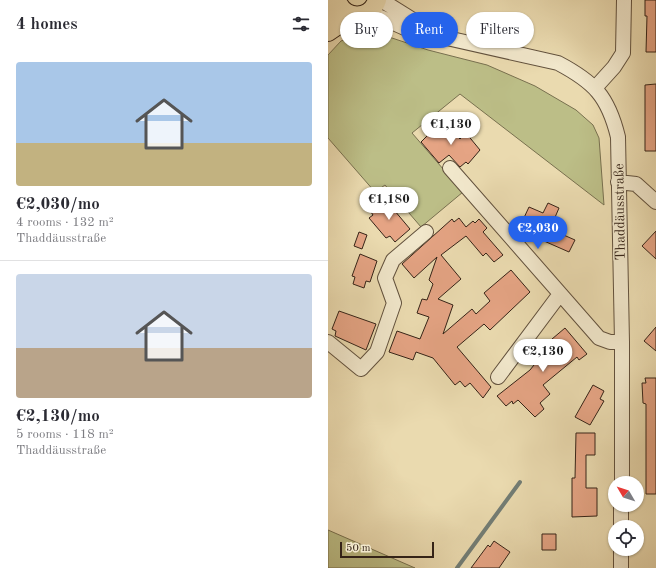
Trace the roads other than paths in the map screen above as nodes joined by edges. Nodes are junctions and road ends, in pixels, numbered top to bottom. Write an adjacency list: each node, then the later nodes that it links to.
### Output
1 (624, 0): 5 (street)
2 (334, 6): 3 (main road)
3 (370, 7): 4 (main road); 5 (street, Thaddäusstraße)
4 (328, 32)
5 (595, 88): 7 (street, Thaddäusstraße)
6 (450, 168): 10 (street)
7 (618, 182): 8 (street); 12 (street, Thaddäusstraße)
8 (656, 202)
9 (426, 232): 11 (street)
10 (560, 294): 12 (street); 13 (street)
11 (328, 342)
12 (622, 342): 14 (street, Thaddäusstraße)
13 (498, 377)
14 (622, 476)
15 (621, 556): 16 (street)
16 (621, 568)

